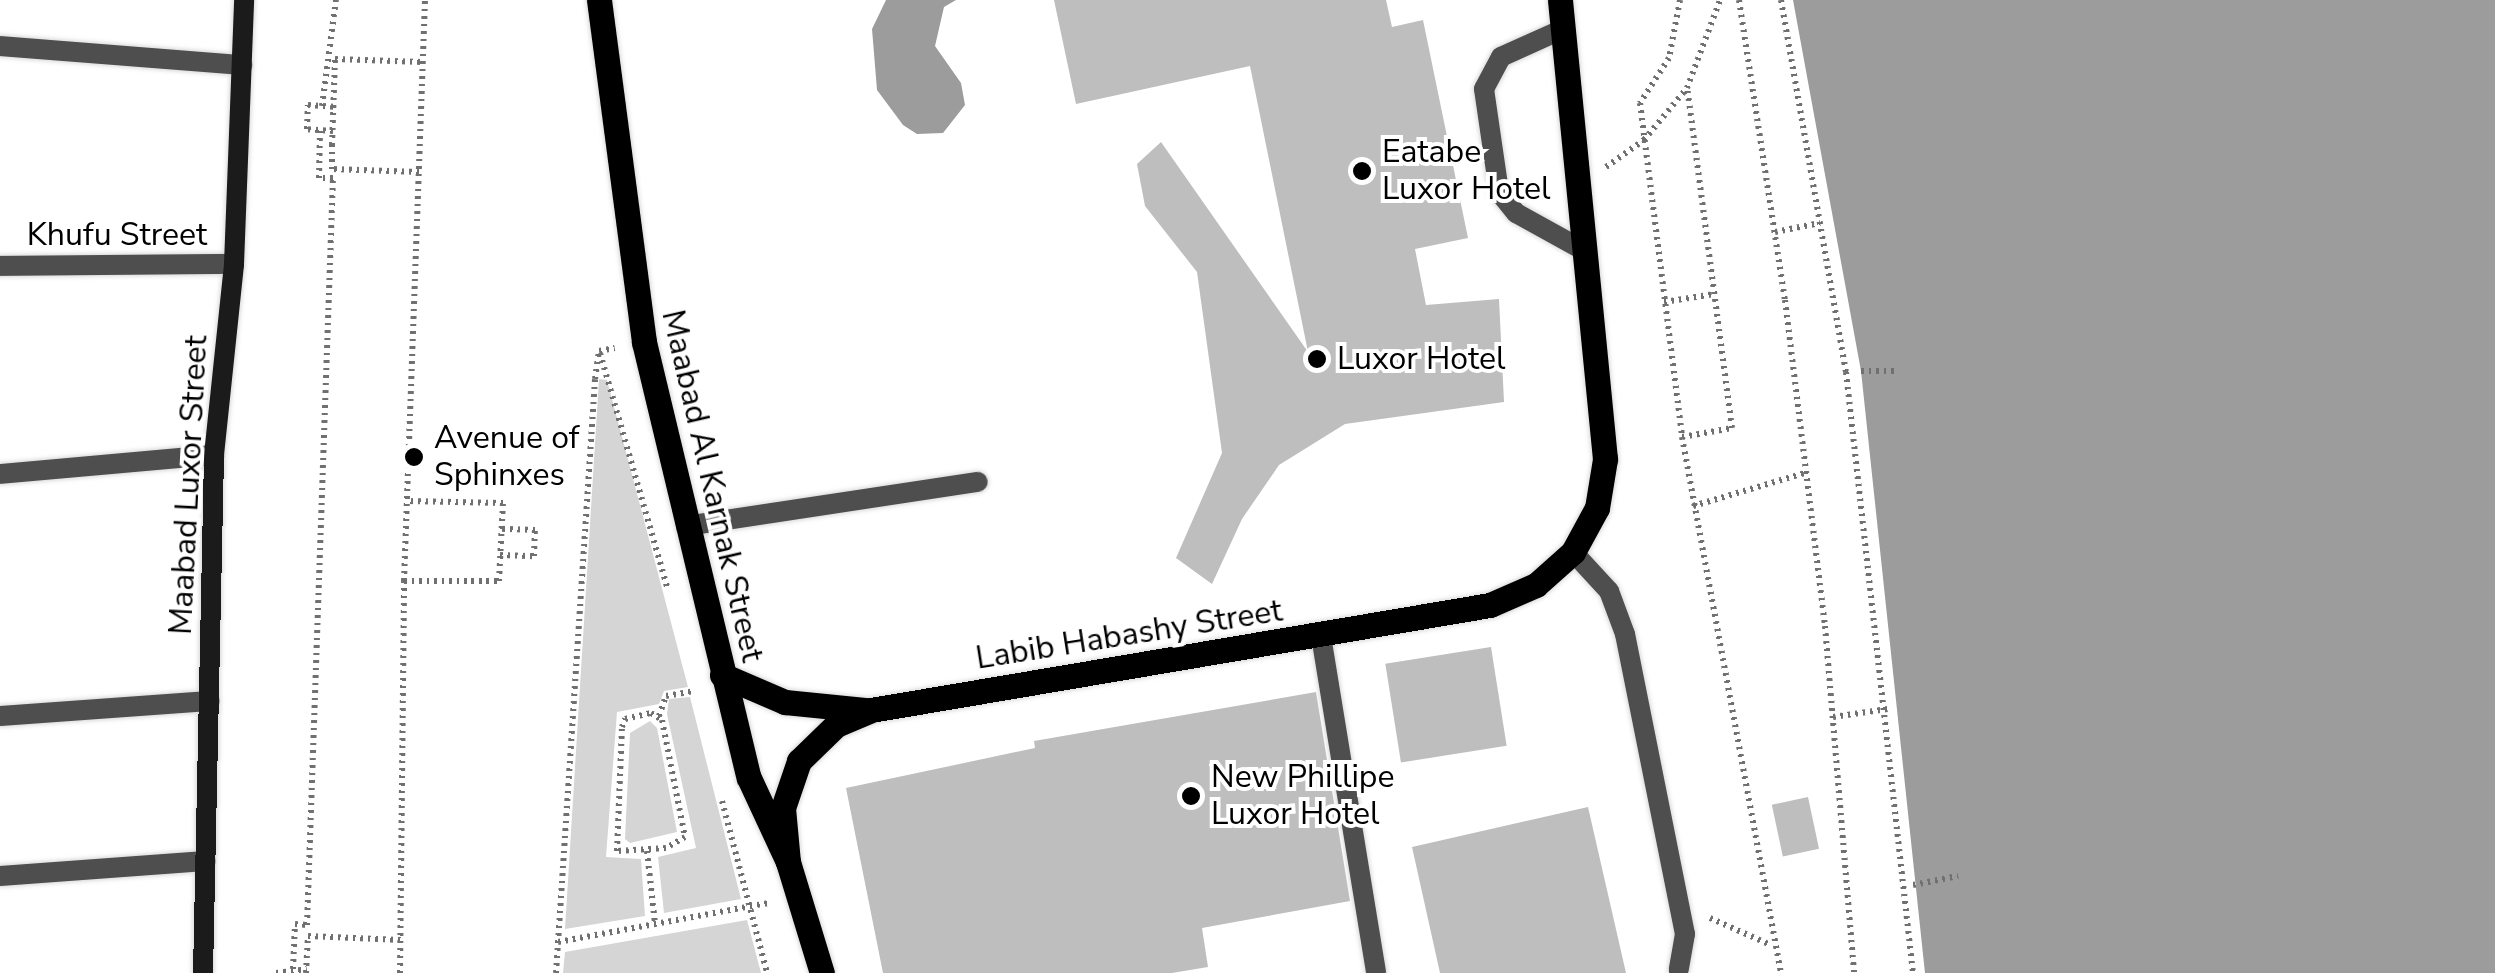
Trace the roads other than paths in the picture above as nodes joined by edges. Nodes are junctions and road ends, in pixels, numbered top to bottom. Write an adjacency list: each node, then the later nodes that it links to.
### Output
1 (244, 0): 6 (main road, Maabad Luxor Street)
2 (599, 0): 13 (main road, Maabad Al Karnak Street)
3 (1560, 0): 4 (main road)
4 (1563, 29): 7 (main road); 7 (street)
5 (0, 46): 6 (street)
6 (242, 65): 8 (main road, Maabad Luxor Street)
7 (1583, 250): 14 (main road)
8 (234, 264): 9 (street, Khufu Street); 10 (main road, Maabad Luxor Street)
9 (0, 266)
10 (214, 454): 11 (street); 17 (main road, Maabad Luxor Street)
11 (0, 474)
12 (978, 482): 13 (street)
13 (686, 526): 16 (main road, Maabad Al Karnak Street)
14 (1573, 552): 15 (main road, Labib Habashy Street); 23 (street)
15 (1321, 636): 18 (main road, Labib Habashy Street); 26 (street)
16 (722, 675): 18 (main road); 21 (main road, Maabad Al Karnak Street)
17 (209, 701): 19 (street); 20 (main road, Maabad Luxor Street)
18 (871, 710): 21 (main road, Labib Habashy Street)
19 (0, 716)
20 (205, 862): 22 (street); 24 (main road, Maabad Luxor Street)
21 (788, 862): 25 (main road, Maabad Al Karnak Street)
22 (0, 876)
23 (1680, 968)
24 (203, 973)
25 (822, 973)
26 (1376, 973)

